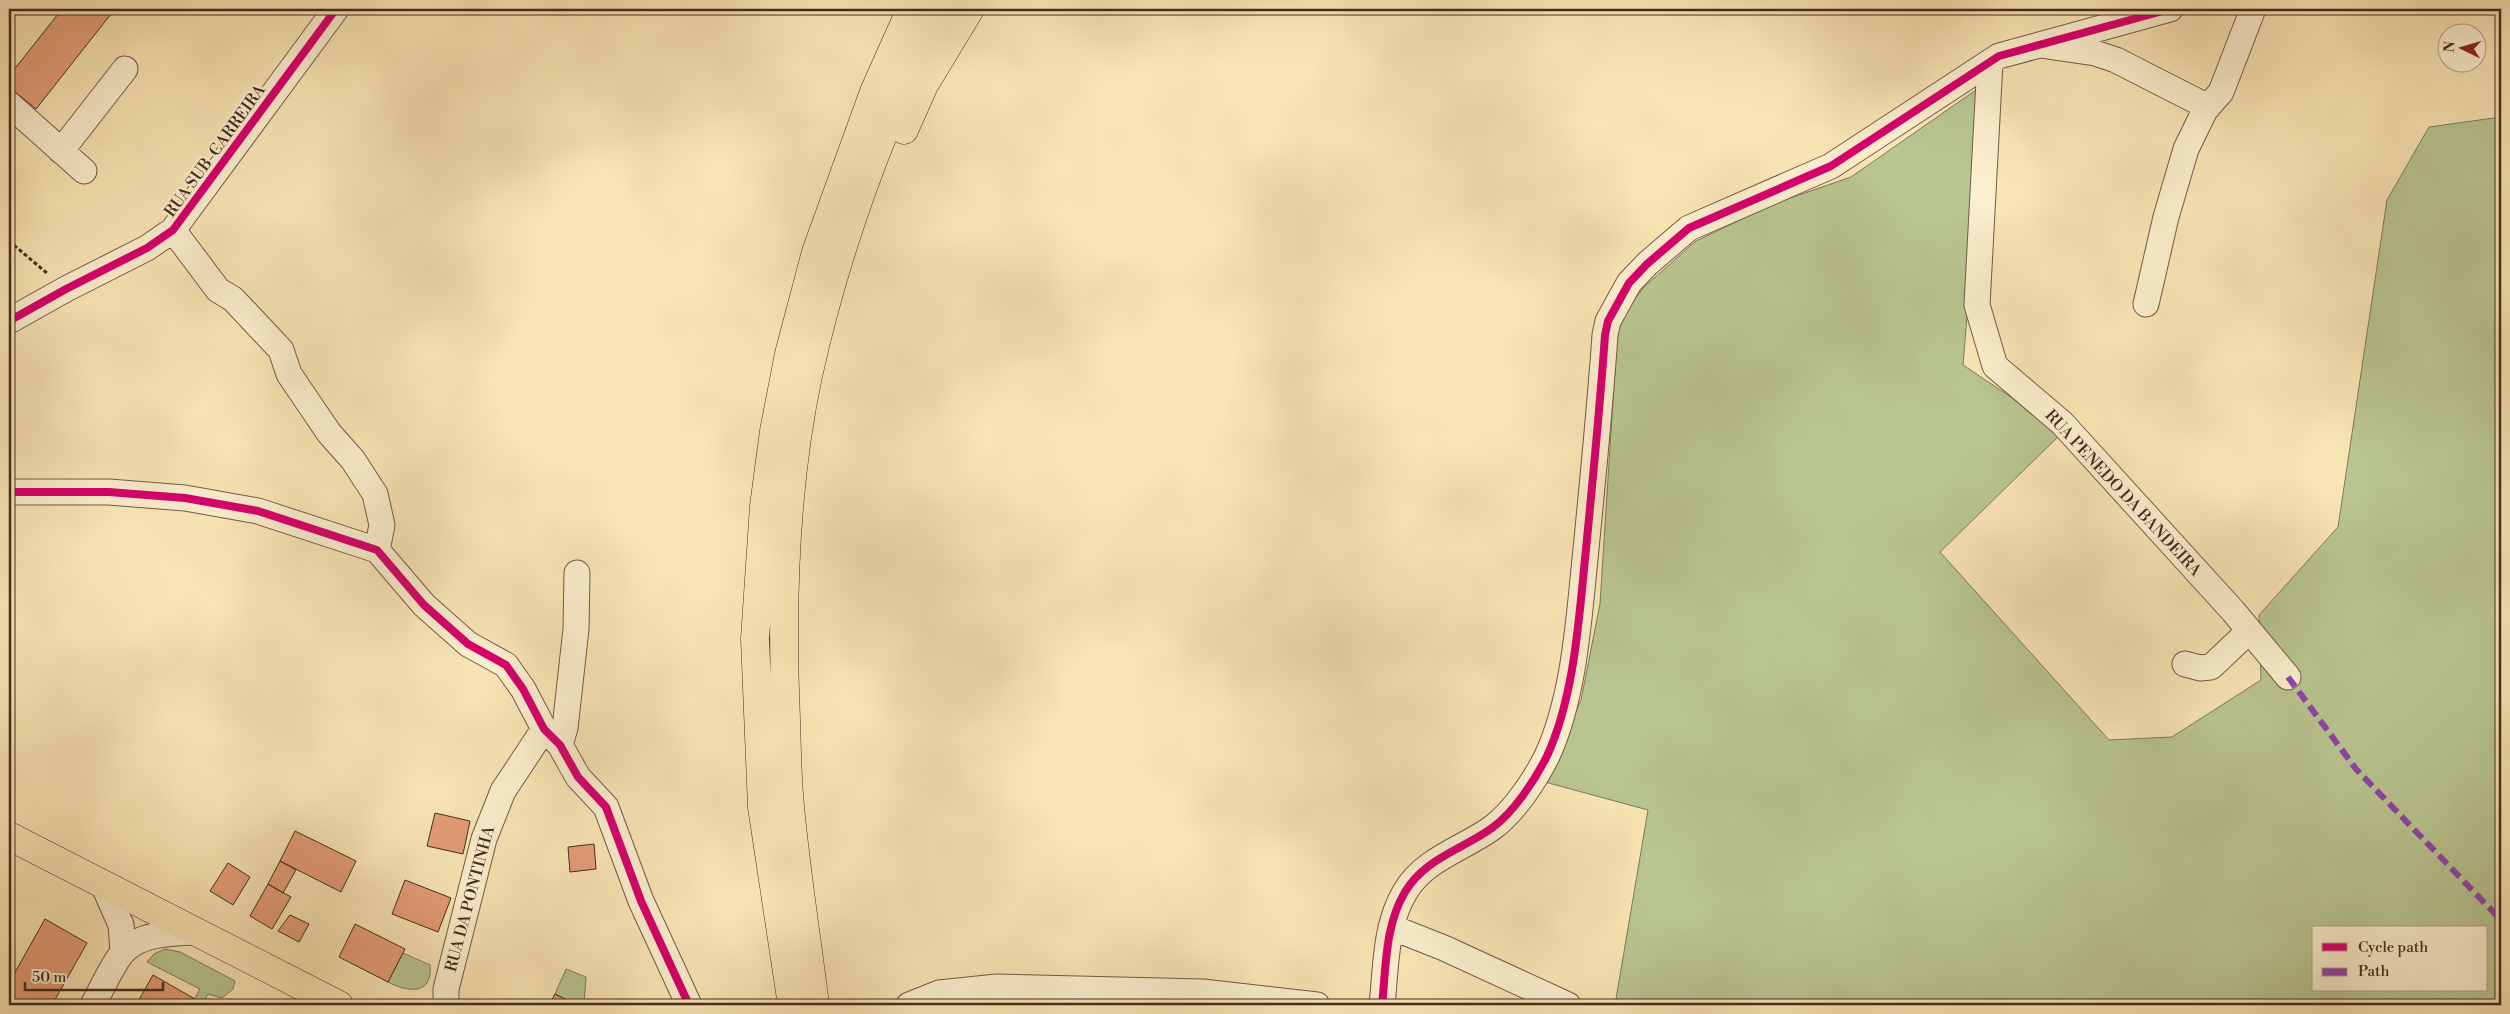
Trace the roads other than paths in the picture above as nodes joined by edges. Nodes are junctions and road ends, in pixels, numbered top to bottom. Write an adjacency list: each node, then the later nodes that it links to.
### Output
1 (336, 9): 14 (street, RUA SUB-CARREIRA)
2 (911, 9): 34 (main road)
3 (939, 9): 15 (main road)
4 (970, 9): 15 (main road)
5 (2170, 9): 7 (street)
6 (2253, 9): 11 (street)
7 (2039, 45): 8 (street); 11 (street)
8 (1990, 62): 21 (street, RUA PENEDO DA BANDEIRA); 27 (street)
9 (125, 69): 12 (street)
10 (9, 104): 12 (street)
11 (2208, 107): 16 (street)
12 (61, 151): 13 (street)
13 (84, 171)
14 (173, 230): 17 (street, RUA SUB-CARREIRA); 19 (street)
15 (828, 296): 35 (main road)
16 (2146, 304)
17 (9, 321)
18 (9, 492): 19 (street)
19 (377, 550): 24 (street)
20 (577, 572): 24 (street)
21 (2249, 631): 22 (street); 23 (street, RUA PENEDO DA BANDEIRA)
22 (2185, 664)
23 (2288, 677)
24 (552, 737): 30 (street, RUA DA PONTINHA); 33 (street)
25 (9, 836): 26 (main road)
26 (103, 884): 28 (main road); 29 (street)
27 (1391, 927): 40 (street); 41 (street)
28 (195, 932): 29 (street); 32 (main road)
29 (124, 951): 31 (street)
30 (441, 1000)
31 (93, 1005)
32 (338, 1005)
33 (689, 1005)
34 (792, 1005)
35 (815, 1005)
36 (909, 1005): 39 (street)
37 (1045, 1005): 38 (street)
38 (1254, 1005)
39 (1317, 1005)
40 (1382, 1005)
41 (1568, 1005)

